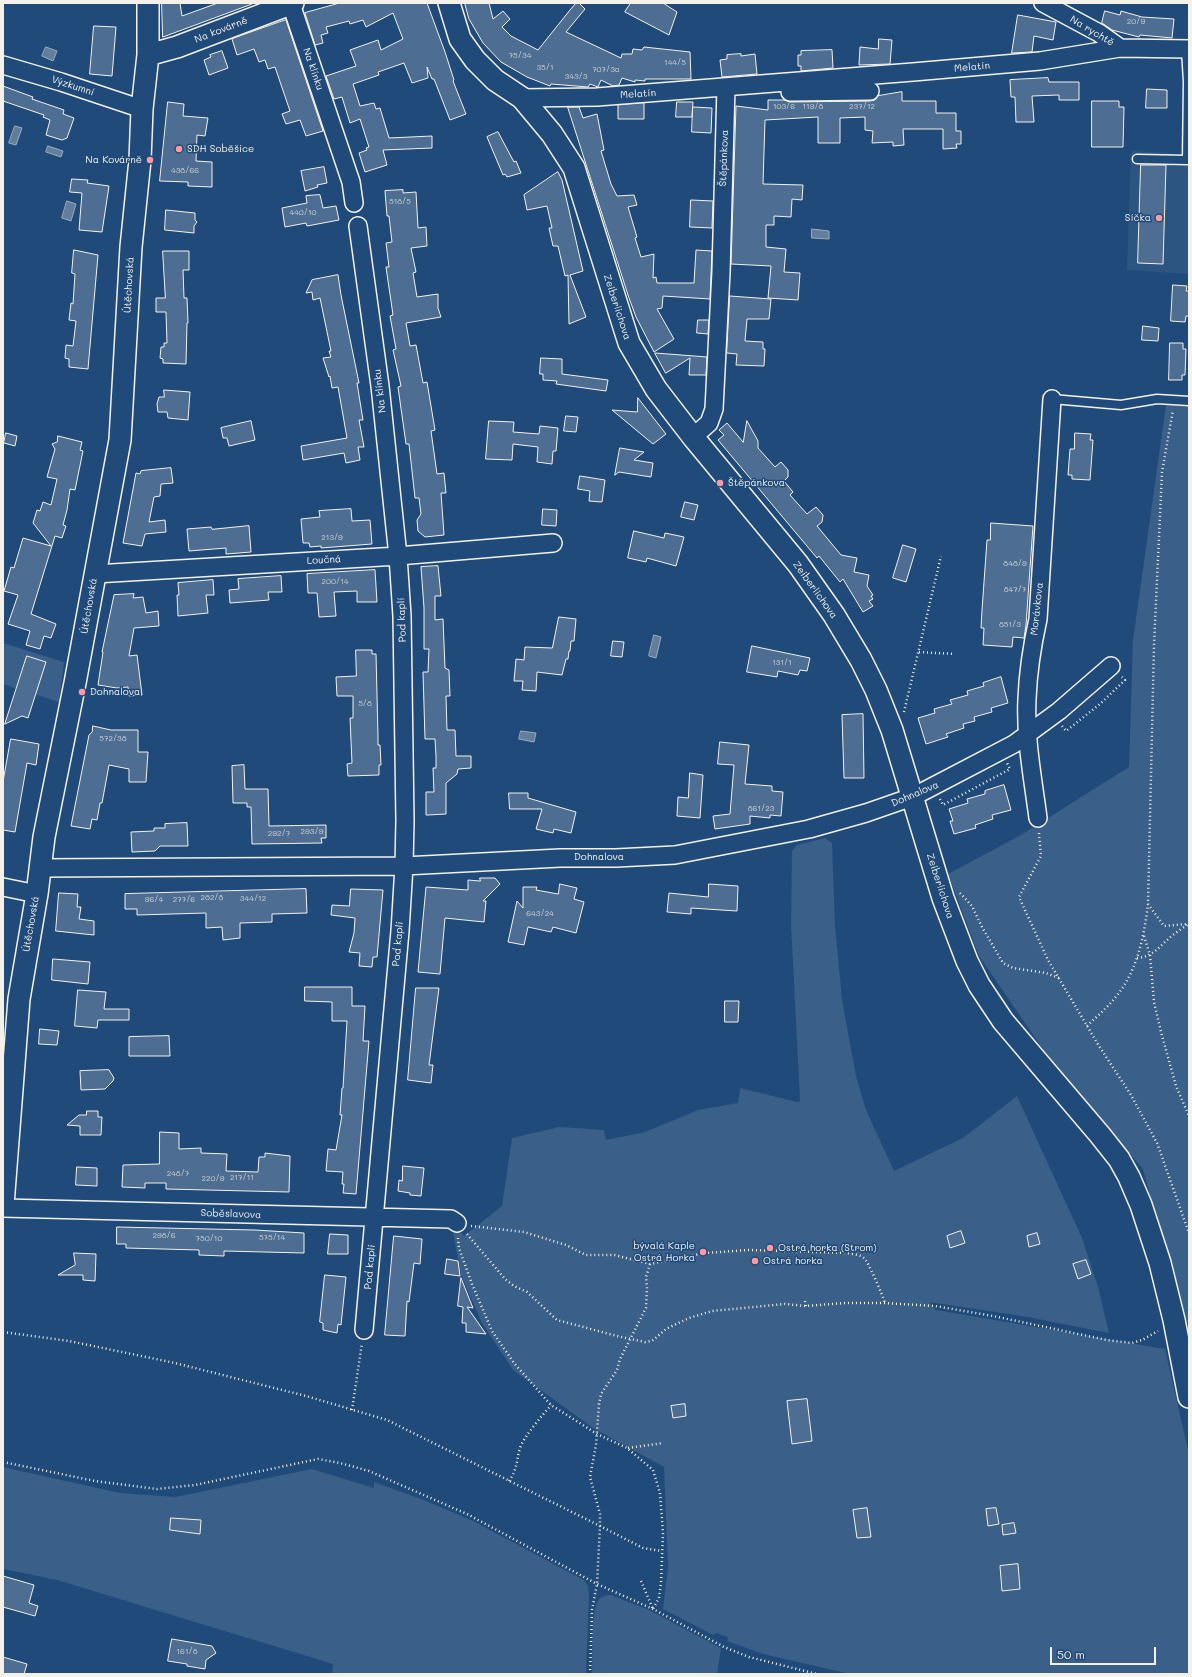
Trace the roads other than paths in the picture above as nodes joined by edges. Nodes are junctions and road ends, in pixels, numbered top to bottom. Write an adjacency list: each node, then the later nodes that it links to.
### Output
1 (148, 3): 7 (street, Útěchovská)
2 (292, 3): 7 (street, Na kovárně); 15 (street, Na klínku)
3 (449, 3): 12 (street, Zeiberlichova)
4 (1043, 3): 5 (street, Na rychtě)
5 (1120, 48): 6 (street, Melatín); 9 (street, Melatín)
6 (1188, 49): 14 (lane)
7 (148, 54): 13 (street, Útěchovská)
8 (3, 65): 13 (street, Výzkumní)
9 (755, 84): 10 (street, Melatín); 11 (street, Melatín)
10 (726, 87): 12 (street, Melatín); 19 (street, Štěpánkova)
11 (870, 90)
12 (522, 98): 19 (street, Zeiberlichova)
13 (142, 109): 22 (street, Útěchovská)
14 (1137, 159)
15 (354, 203)
16 (358, 226): 21 (street, Na klínku)
17 (1052, 399): 18 (lane); 24 (street, Morávkova)
18 (1189, 402)
19 (693, 437): 25 (street, Zeiberlichova)
20 (553, 543): 21 (street, Loučná)
21 (398, 556): 22 (street, Loučná); 27 (street, Pod kaplí)
22 (95, 574): 28 (street, Útěchovská)
23 (1111, 666): 24 (street, Dohnalova)
24 (1028, 733): 25 (street, Dohnalova); 26 (street, Morávkova)
25 (912, 797): 27 (street, Dohnalova); 35 (street, Zeiberlichova)
26 (1038, 818)
27 (404, 866): 28 (street, Dohnalova); 32 (street, Pod kaplí)
28 (40, 868): 30 (street, Útěchovská)
29 (3, 887): 30 (street)
30 (36, 894): 31 (street, Útěchovská)
31 (3, 1203): 32 (street, Soběslavova)
32 (374, 1218): 33 (street, Soběslavova); 34 (street, Pod kaplí)
33 (457, 1223)
34 (364, 1330)
35 (1189, 1397)

